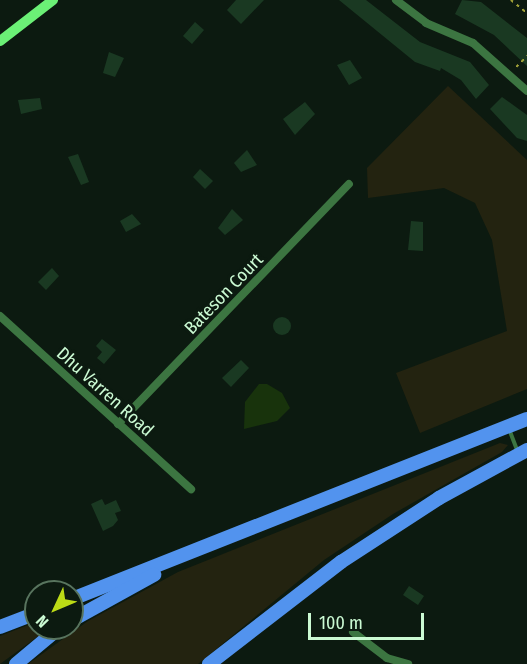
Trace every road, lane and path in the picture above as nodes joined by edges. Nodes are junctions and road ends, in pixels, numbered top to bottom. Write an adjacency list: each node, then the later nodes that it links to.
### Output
1 (53, 0): 5 (main road)
2 (396, 0): 8 (street)
3 (511, 0): 4 (path)
4 (527, 13)
5 (1, 37)
6 (527, 56): 7 (path)
7 (516, 67)
8 (527, 91)
9 (349, 184): 12 (street, Bateson Court)
10 (0, 316): 12 (street, Dhu Varren Road)
11 (527, 418): 13 (highway)
12 (118, 424): 15 (street, Dhu Varren Road)
13 (508, 427): 14 (lane); 16 (highway)
14 (523, 452): 20 (highway)
15 (191, 489)
16 (201, 550): 17 (highway); 18 (highway)
17 (84, 594)
18 (84, 613)
19 (24, 618): 21 (highway)
20 (267, 618): 26 (highway); 27 (highway)
21 (0, 627)
22 (353, 632): 24 (street)
23 (45, 640): 25 (highway)
24 (386, 661): 28 (street)
25 (16, 664)
26 (209, 664)
27 (222, 664)
28 (408, 664)

